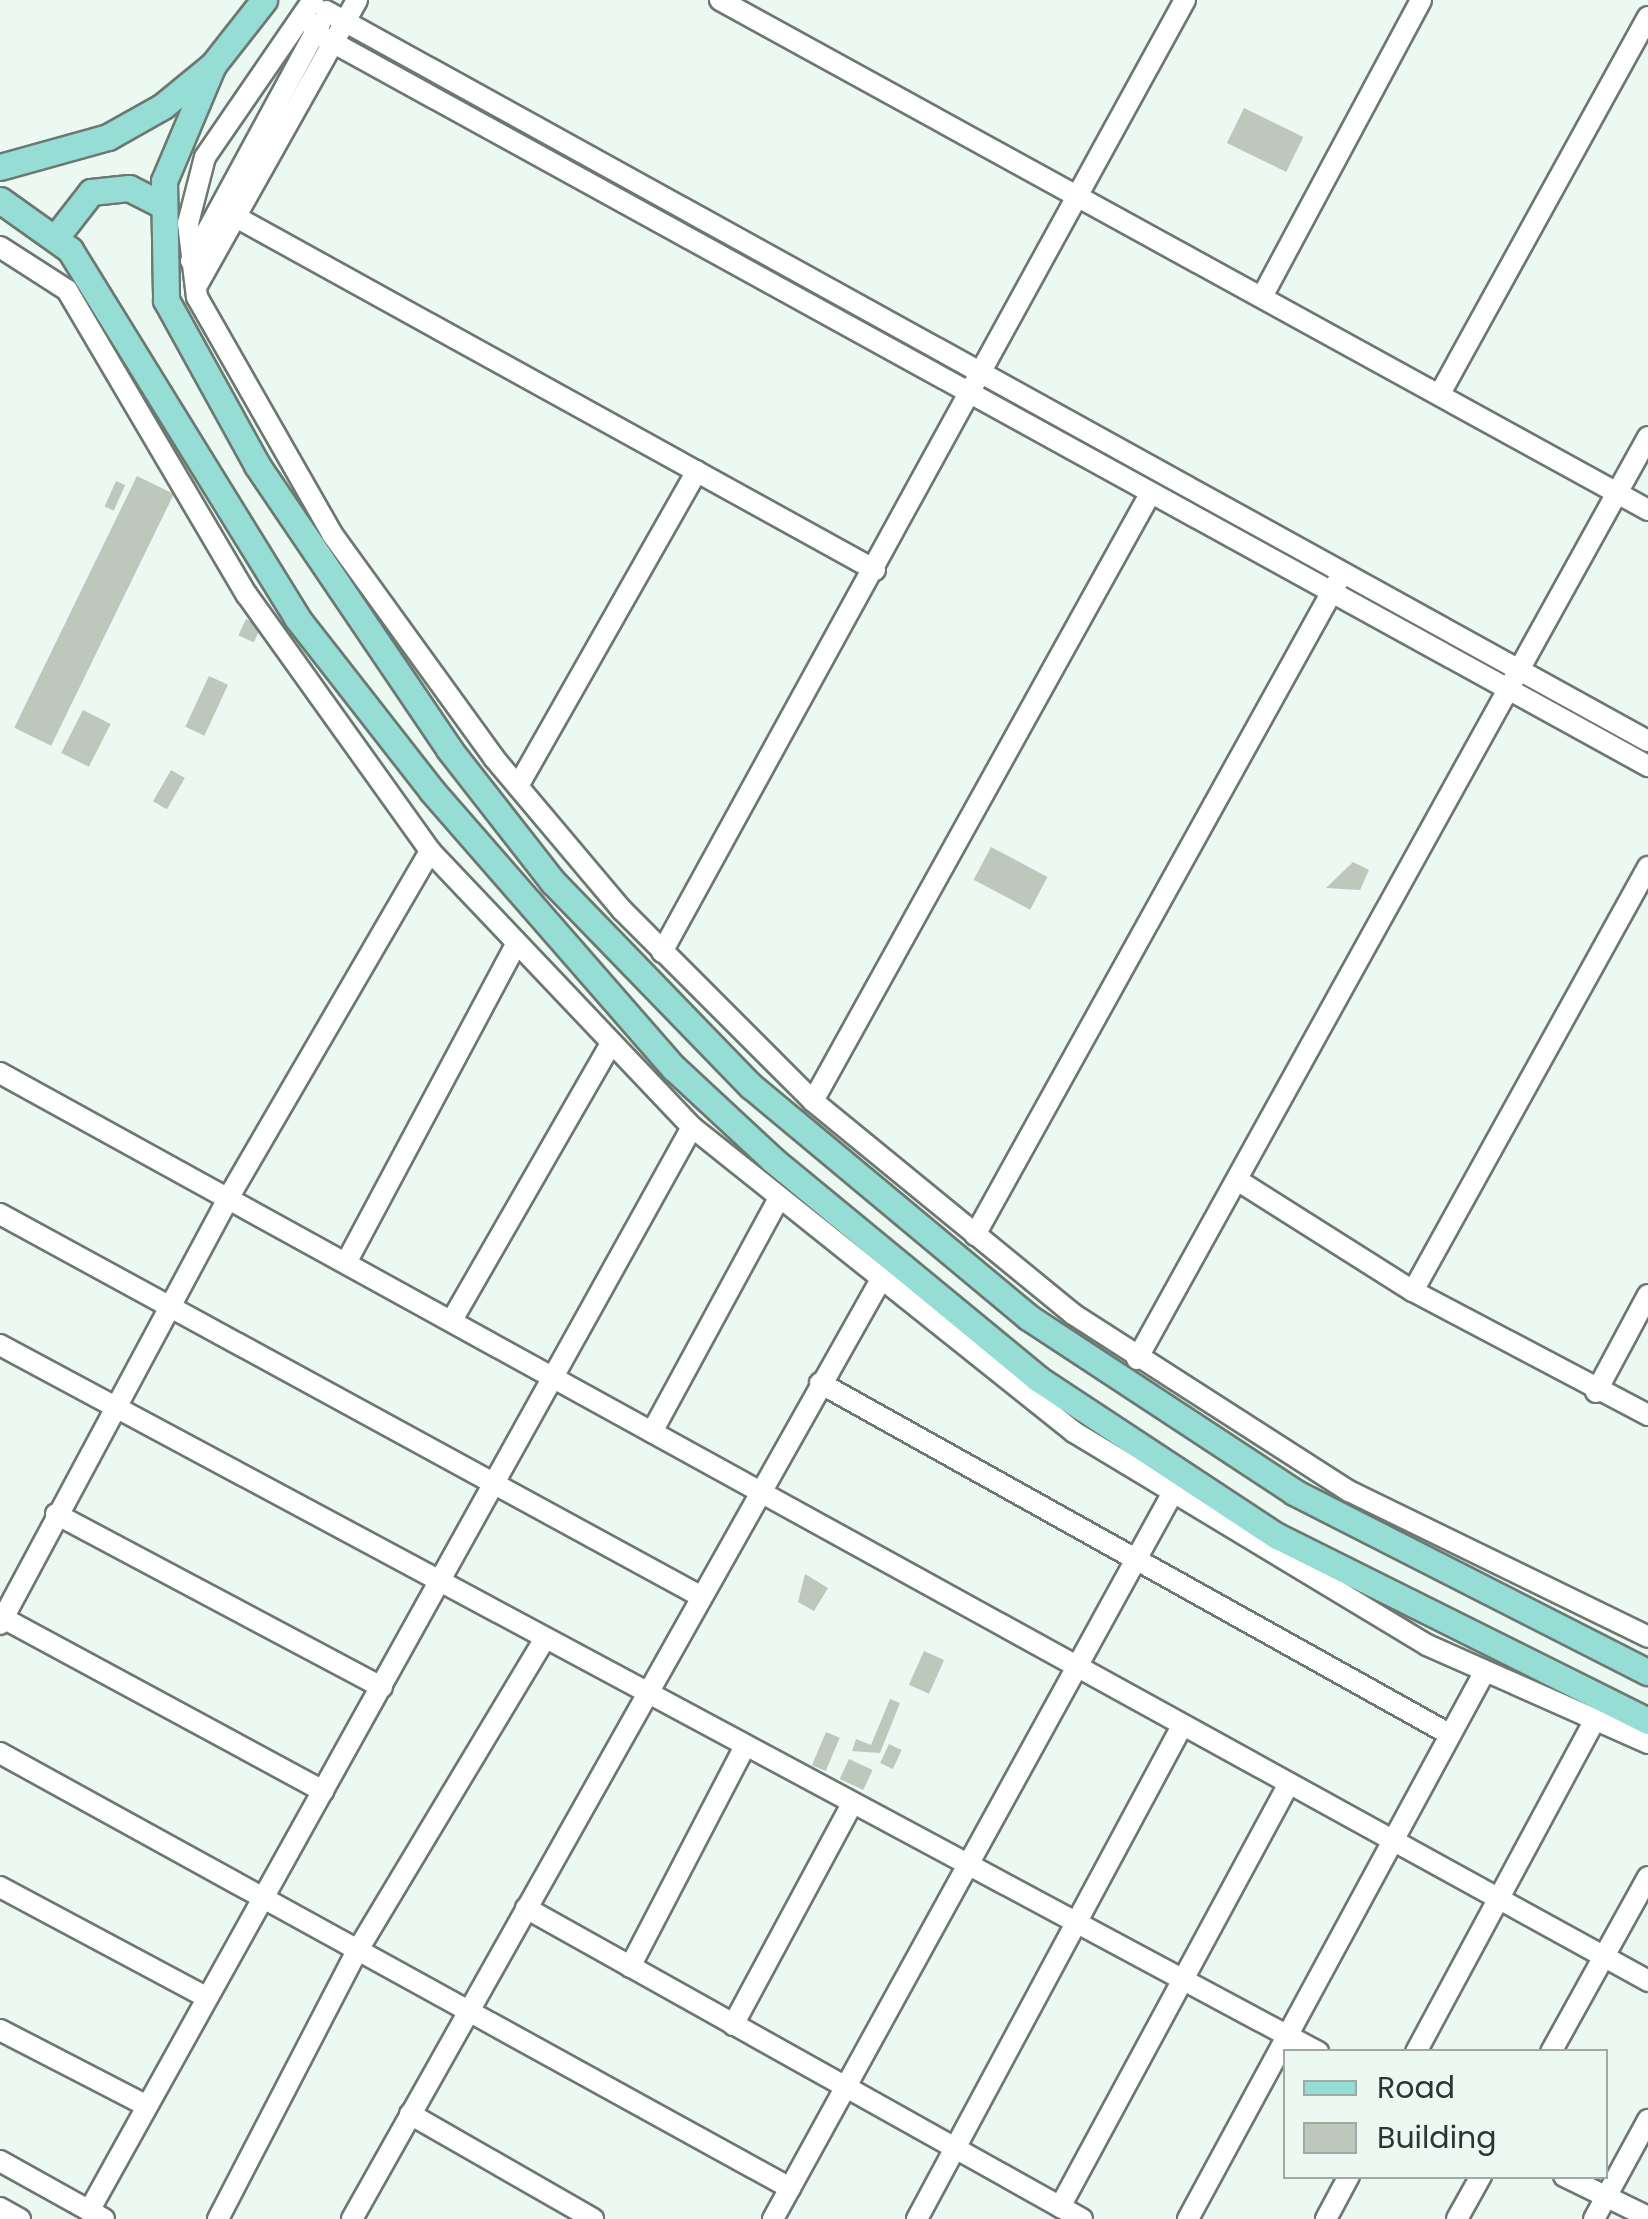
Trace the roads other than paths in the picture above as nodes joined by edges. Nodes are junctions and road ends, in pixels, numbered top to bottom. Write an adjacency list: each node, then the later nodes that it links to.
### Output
1 (264, 0): 11 (main road)
2 (358, 0): 8 (street)
3 (720, 0): 13 (street)
4 (1186, 0): 13 (street)
5 (1421, 0): 21 (street)
6 (324, 4): 8 (street); 9 (street); 19 (street)
7 (1648, 16): 23 (street)
8 (345, 22): 10 (street); 22 (street)
9 (314, 32): 10 (street); 19 (street)
10 (334, 42): 16 (street); 24 (street)
11 (213, 65): 12 (main road); 15 (main road)
12 (0, 167)
13 (1078, 199): 21 (street); 22 (street)
14 (0, 200): 17 (main road)
15 (162, 204): 17 (main road); 76 (main road)
16 (236, 217): 20 (street); 26 (street)
17 (56, 237): 80 (main road)
18 (0, 247): 37 (street)
19 (190, 263): 20 (street)
20 (196, 287): 36 (street)
21 (1264, 293): 23 (street)
22 (984, 373): 24 (street); 31 (street)
23 (1442, 390): 28 (street)
24 (972, 395): 27 (street); 30 (street)
25 (1648, 437): 28 (street)
26 (697, 470): 30 (street); 36 (street)
27 (1150, 494): 32 (street); 43 (street)
28 (1617, 494): 29 (street); 33 (street)
29 (1648, 510)
30 (875, 570): 40 (street)
31 (1343, 570): 32 (street); 33 (street)
32 (1332, 592): 33 (street); 49 (street)
33 (1516, 679): 34 (street); 35 (street); 45 (street)
34 (1648, 741)
35 (1648, 766)
36 (518, 786): 40 (street)
37 (430, 851): 39 (street); 46 (street)
38 (1648, 868): 52 (street)
39 (514, 948): 41 (street); 50 (street)
40 (662, 952): 43 (street)
41 (608, 1049): 44 (street); 55 (street)
42 (0, 1073): 46 (street)
43 (813, 1101): 49 (street)
44 (692, 1128): 47 (street); 58 (street)
45 (1242, 1183): 52 (street); 57 (street)
46 (230, 1195): 50 (street); 54 (street)
47 (777, 1202): 51 (street); 63 (street)
48 (0, 1214): 54 (street)
49 (974, 1235): 57 (street)
50 (347, 1261): 55 (street)
51 (879, 1282): 59 (street); 66 (street)
52 (1413, 1291): 60 (street)
53 (1648, 1295): 60 (street)
54 (169, 1306): 61 (street); 64 (street)
55 (452, 1320): 58 (street)
56 (0, 1344): 61 (street)
57 (1137, 1360): 72 (street)
58 (549, 1374): 63 (street); 64 (street)
59 (820, 1382): 65 (street); 68 (street)
60 (1596, 1392): 62 (street)
61 (115, 1405): 67 (street); 69 (street)
62 (1648, 1416)
63 (652, 1432): 65 (street)
64 (494, 1479): 69 (street); 70 (street)
65 (757, 1490): 70 (street); 74 (street)
66 (1172, 1494): 68 (street); 75 (street)
67 (56, 1514): 71 (street); 77 (street)
68 (1134, 1559): 74 (street); 82 (street)
69 (442, 1582): 73 (street); 77 (street)
70 (700, 1596): 78 (street)
71 (2, 1621): 87 (street)
72 (1648, 1637)
73 (545, 1638): 78 (street); 97 (street)
74 (1072, 1666): 81 (street); 90 (street)
75 (1484, 1672): 79 (street); 82 (street)
76 (1648, 1672)
77 (382, 1688): 87 (street)
78 (648, 1694): 84 (street); 95 (street)
79 (1594, 1720): 83 (street); 94 (street)
80 (1648, 1721)
81 (1182, 1726): 86 (street); 96 (street)
82 (1450, 1734): 89 (street)
83 (1648, 1743)
84 (745, 1746): 88 (street); 99 (street)
85 (0, 1753): 93 (street)
86 (1288, 1785): 89 (street); 100 (street)
87 (324, 1791): 93 (street)
88 (852, 1804): 90 (street); 104 (street)
89 (1390, 1840): 94 (street); 106 (street)
90 (967, 1866): 96 (street); 110 (street)
91 (1648, 1877): 98 (street)
92 (0, 1888): 102 (street)
93 (264, 1897): 97 (street); 102 (street)
94 (1498, 1900): 98 (street); 108 (street)
95 (526, 1908): 99 (street); 103 (street)
96 (1080, 1926): 100 (street); 114 (street)
97 (356, 1953): 103 (street); 127 (street)
98 (1604, 1957): 101 (street); 109 (street)
99 (630, 1967): 104 (street)
100 (1184, 1980): 106 (street); 121 (street)
101 (1648, 1981)
102 (206, 1997): 111 (street)
103 (466, 2011): 112 (street); 119 (street)
104 (732, 2026): 110 (street)
105 (0, 2030): 111 (street)
106 (1288, 2036): 107 (street); 132 (street)
107 (1312, 2049)
108 (1418, 2049)
109 (1552, 2049)
110 (844, 2089): 114 (street); 119 (street)
111 (145, 2106): 123 (street)
112 (410, 2114): 125 (street); 128 (street)
113 (1648, 2120): 120 (street)
114 (956, 2151): 121 (street); 130 (street)
115 (0, 2162): 123 (street)
116 (1347, 2179): 133 (street)
117 (1478, 2179): 134 (street)
118 (1570, 2179): 120 (street)
119 (790, 2188): 129 (street)
120 (1605, 2198): 124 (street); 135 (street)
121 (1060, 2206): 131 (street)
122 (0, 2208): 126 (street)
123 (97, 2215)
124 (1648, 2217)
125 (355, 2218)
126 (20, 2219)
127 (218, 2219)
128 (593, 2219)
129 (773, 2219)
130 (917, 2219)
131 (1082, 2219)
132 (1188, 2219)
133 (1326, 2219)
134 (1456, 2219)
135 (1594, 2219)

